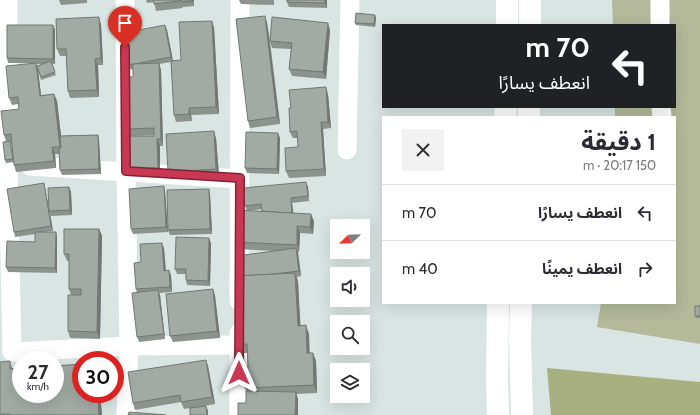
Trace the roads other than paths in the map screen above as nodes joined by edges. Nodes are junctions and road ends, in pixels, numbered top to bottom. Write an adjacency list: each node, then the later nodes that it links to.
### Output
1 (8, 0): 12 (street)
2 (125, 0): 13 (street)
3 (240, 0): 14 (street)
4 (350, 0): 11 (street)
5 (507, 0): 8 (main road)
6 (530, 0): 9 (main road)
7 (660, 0): 10 (street)
8 (507, 24)
9 (530, 24)
10 (660, 24)
11 (347, 150)
12 (8, 165): 13 (street); 18 (street)
13 (126, 171): 14 (street); 18 (street)
14 (240, 178): 17 (street)
15 (498, 304): 21 (main road)
16 (521, 304): 22 (main road)
17 (239, 345): 18 (street); 20 (street)
18 (129, 346): 19 (street)
19 (126, 415)
20 (239, 415)
21 (498, 415)
22 (522, 415)

